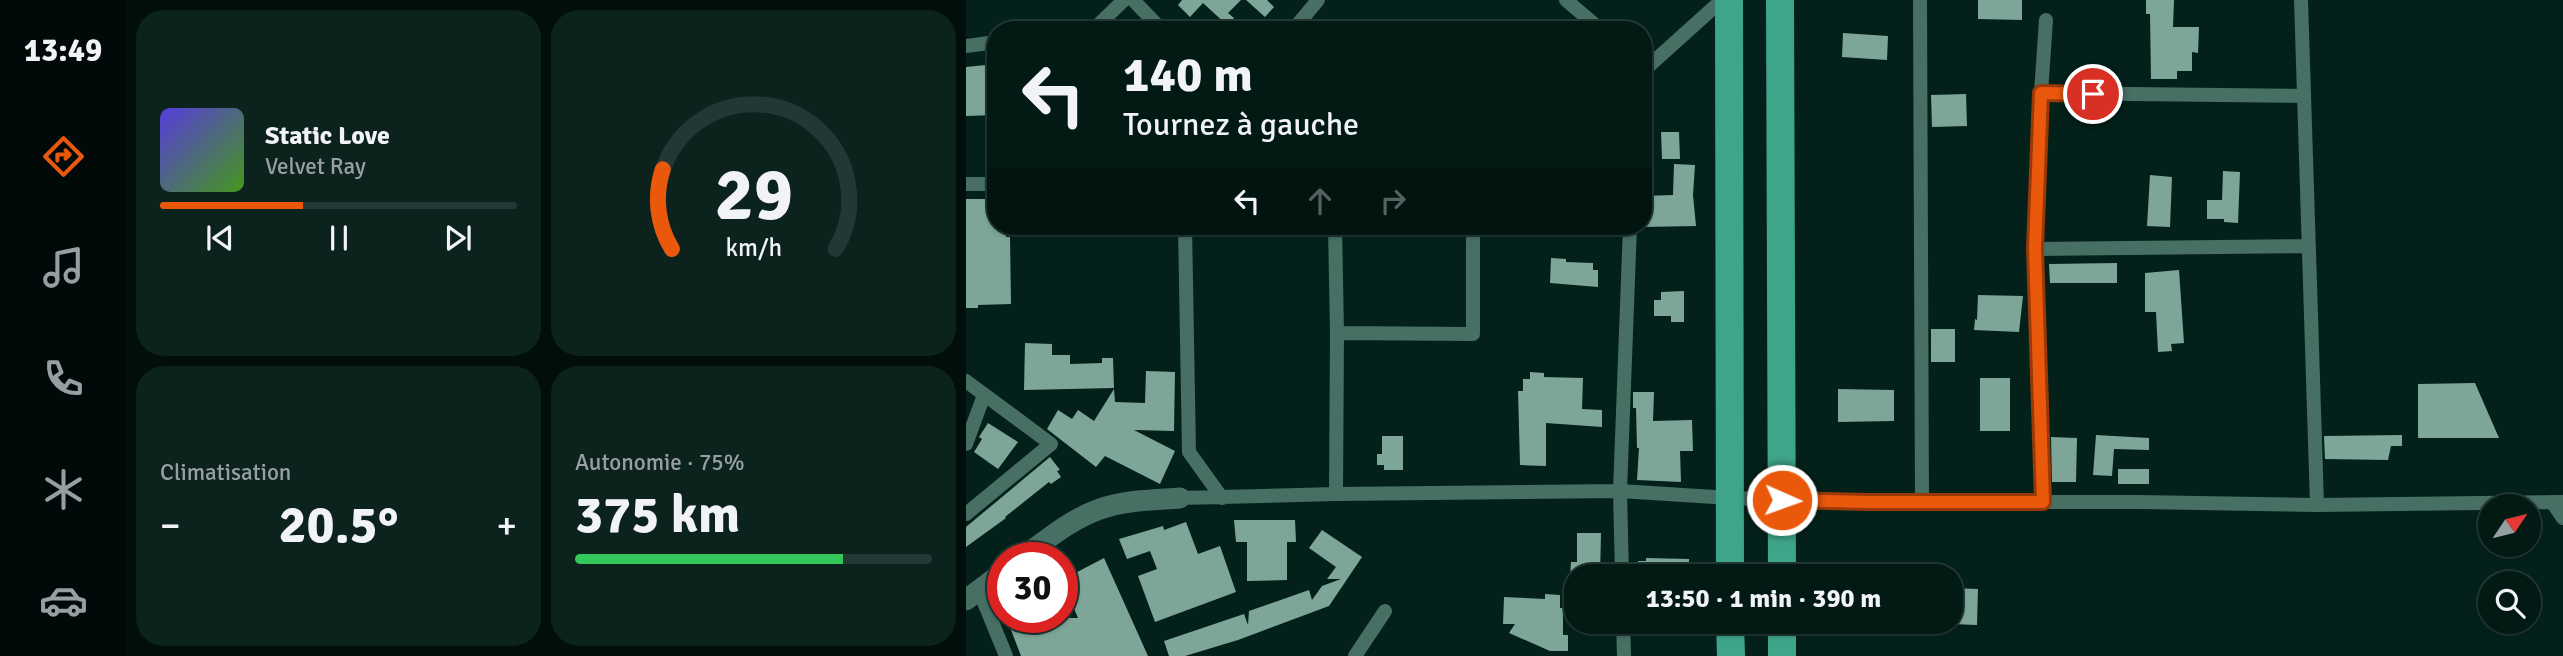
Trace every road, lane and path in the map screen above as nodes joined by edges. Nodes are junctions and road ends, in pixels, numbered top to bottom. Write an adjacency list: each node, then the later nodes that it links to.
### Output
1 (1124, 0): 11 (street)
2 (1133, 0): 12 (street)
3 (1318, 0): 13 (street)
4 (1566, 0): 14 (street)
5 (1722, 0): 17 (street)
6 (1729, 0): 36 (highway)
7 (1780, 0): 37 (highway)
8 (1920, 0): 38 (street)
9 (2301, 0): 19 (street)
10 (2046, 20): 18 (street)
11 (1102, 21)
12 (1153, 21)
13 (1300, 21)
14 (1590, 21)
15 (987, 43): 16 (street)
16 (966, 46)
17 (1652, 63)
18 (2041, 93): 19 (street); 27 (street)
19 (2304, 96): 26 (street)
20 (966, 184): 21 (street)
21 (987, 184)
22 (1185, 235): 35 (street)
23 (1335, 235): 28 (street)
24 (1473, 235): 28 (street)
25 (1630, 235): 32 (street)
26 (2309, 246): 27 (street); 41 (street)
27 (2035, 249): 39 (street)
28 (1337, 333): 33 (street)
29 (966, 381): 30 (street)
30 (984, 395): 31 (street); 42 (street)
31 (966, 444)
32 (1620, 491): 33 (street); 36 (street); 45 (street)
33 (1336, 494): 35 (street)
34 (1180, 498): 35 (street); 44 (street)
35 (1222, 498)
36 (1730, 498): 37 (street); 46 (highway)
37 (1782, 500): 38 (street); 47 (highway)
38 (1922, 502): 39 (street)
39 (2043, 502): 41 (street)
40 (2558, 502): 41 (street); 43 (street)
41 (2317, 505)
42 (966, 514)
43 (2563, 518)
44 (1044, 542)
45 (1622, 564)
46 (1730, 564)
47 (1782, 564)
48 (987, 584): 49 (street)
49 (972, 595): 54 (street)
50 (1385, 611): 55 (street)
51 (1623, 634): 56 (street)
52 (1730, 634): 57 (highway)
53 (1782, 634): 58 (highway)
54 (1006, 656)
55 (1355, 656)
56 (1624, 656)
57 (1731, 656)
58 (1782, 656)

